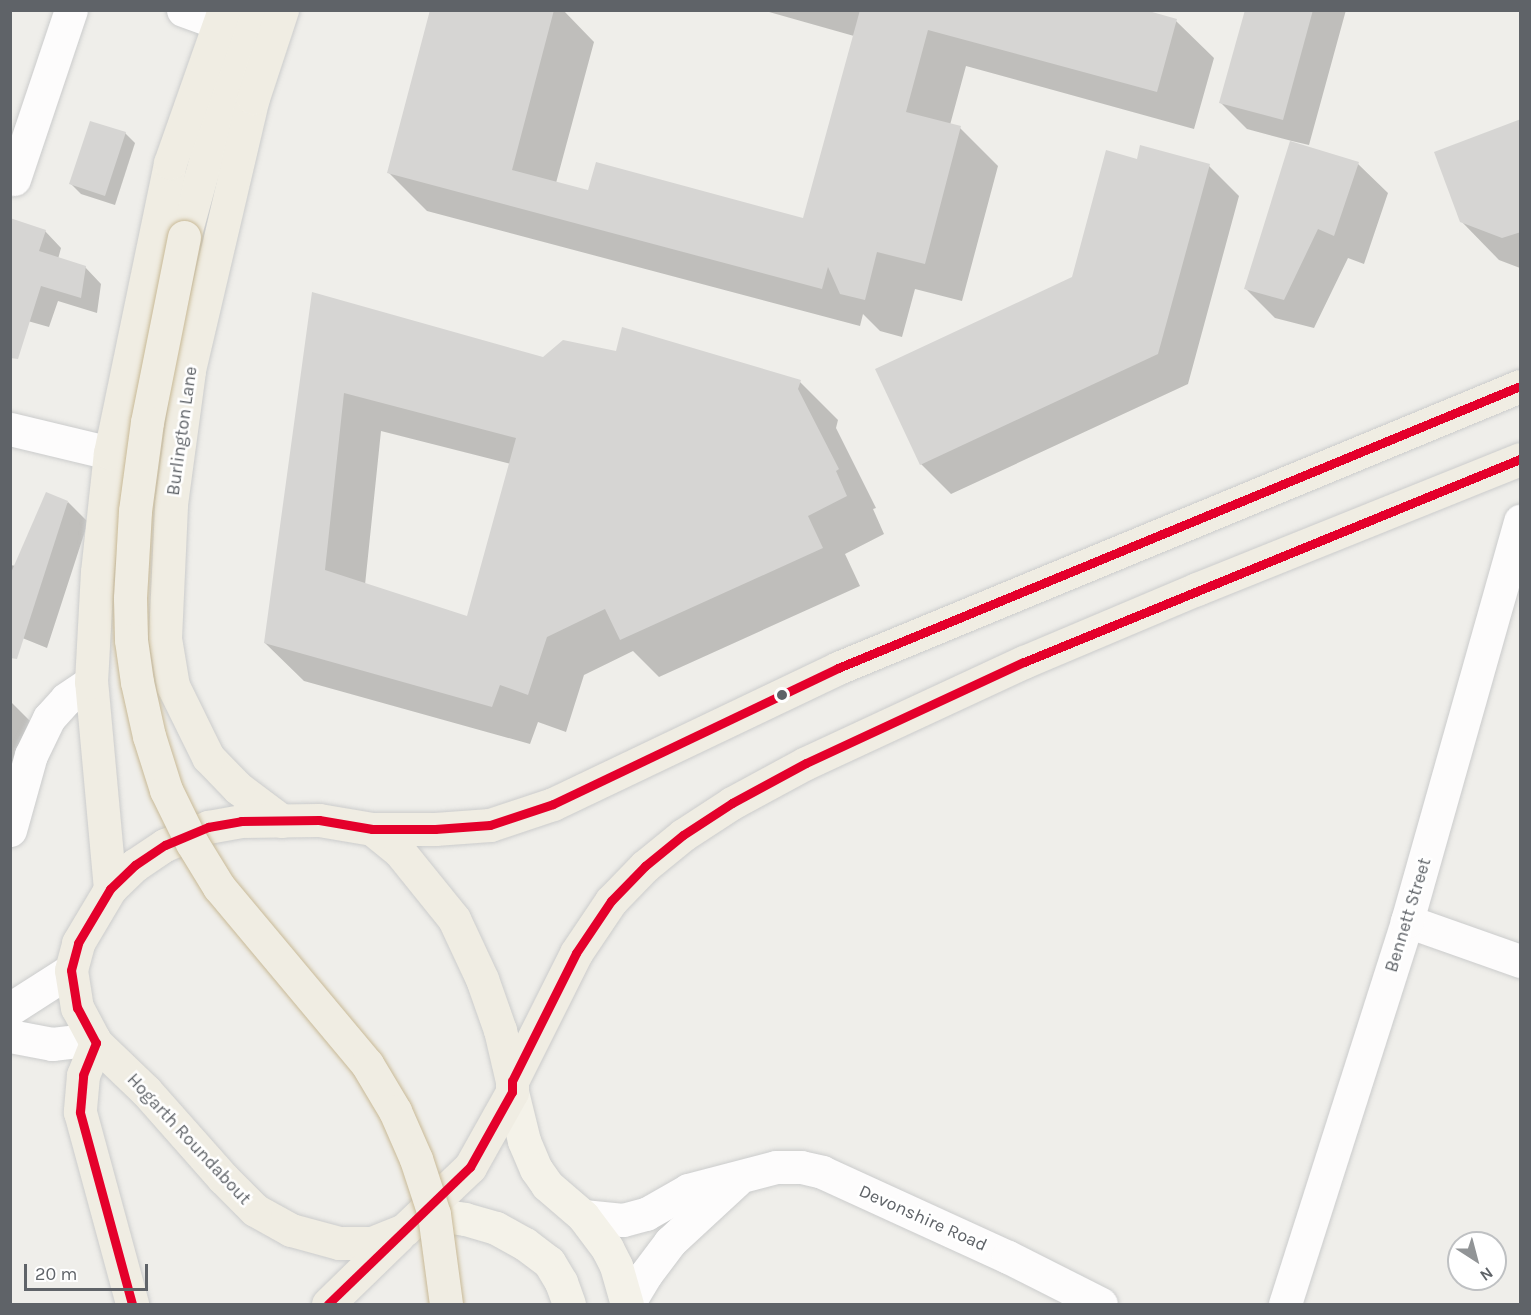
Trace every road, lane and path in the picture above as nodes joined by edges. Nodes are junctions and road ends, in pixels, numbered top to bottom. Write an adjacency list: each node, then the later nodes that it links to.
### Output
1 (71, 10): 6 (street)
2 (183, 10): 5 (street)
3 (252, 10): 29 (highway, bridge)
4 (282, 10): 13 (highway, Burlington Lane)
5 (222, 17): 9 (highway)
6 (14, 179)
7 (1521, 386): 14 (highway, Hogarth Roundabout)
8 (10, 429): 9 (street)
9 (110, 453): 12 (highway)
10 (1521, 459): 23 (highway, Hogarth Roundabout)
11 (1521, 522): 17 (street, Bennett Street)
12 (91, 682): 15 (street); 16 (highway)
13 (282, 820): 14 (highway, Hogarth Roundabout); 16 (highway, Hogarth Roundabout)
14 (372, 829): 23 (highway)
15 (10, 830)
16 (110, 889): 19 (highway, Hogarth Roundabout)
17 (1407, 921): 18 (street); 33 (street, Bennett Street)
18 (1521, 961)
19 (71, 970): 20 (street); 22 (highway, Hogarth Roundabout)
20 (10, 1009)
21 (10, 1036): 22 (street)
22 (95, 1041): 26 (highway, Hogarth Roundabout); 27 (highway)
23 (512, 1086): 25 (main road); 26 (highway, Hogarth Roundabout)
24 (737, 1180): 25 (street, Devonshire Road); 31 (street, Devonshire Road); 32 (street, Devonshire Road)
25 (583, 1216): 31 (main road)
26 (414, 1222): 28 (highway); 30 (main road)
27 (132, 1305)
28 (328, 1305)
29 (446, 1305)
30 (569, 1305)
31 (628, 1305)
32 (1101, 1305)
33 (1285, 1305)

